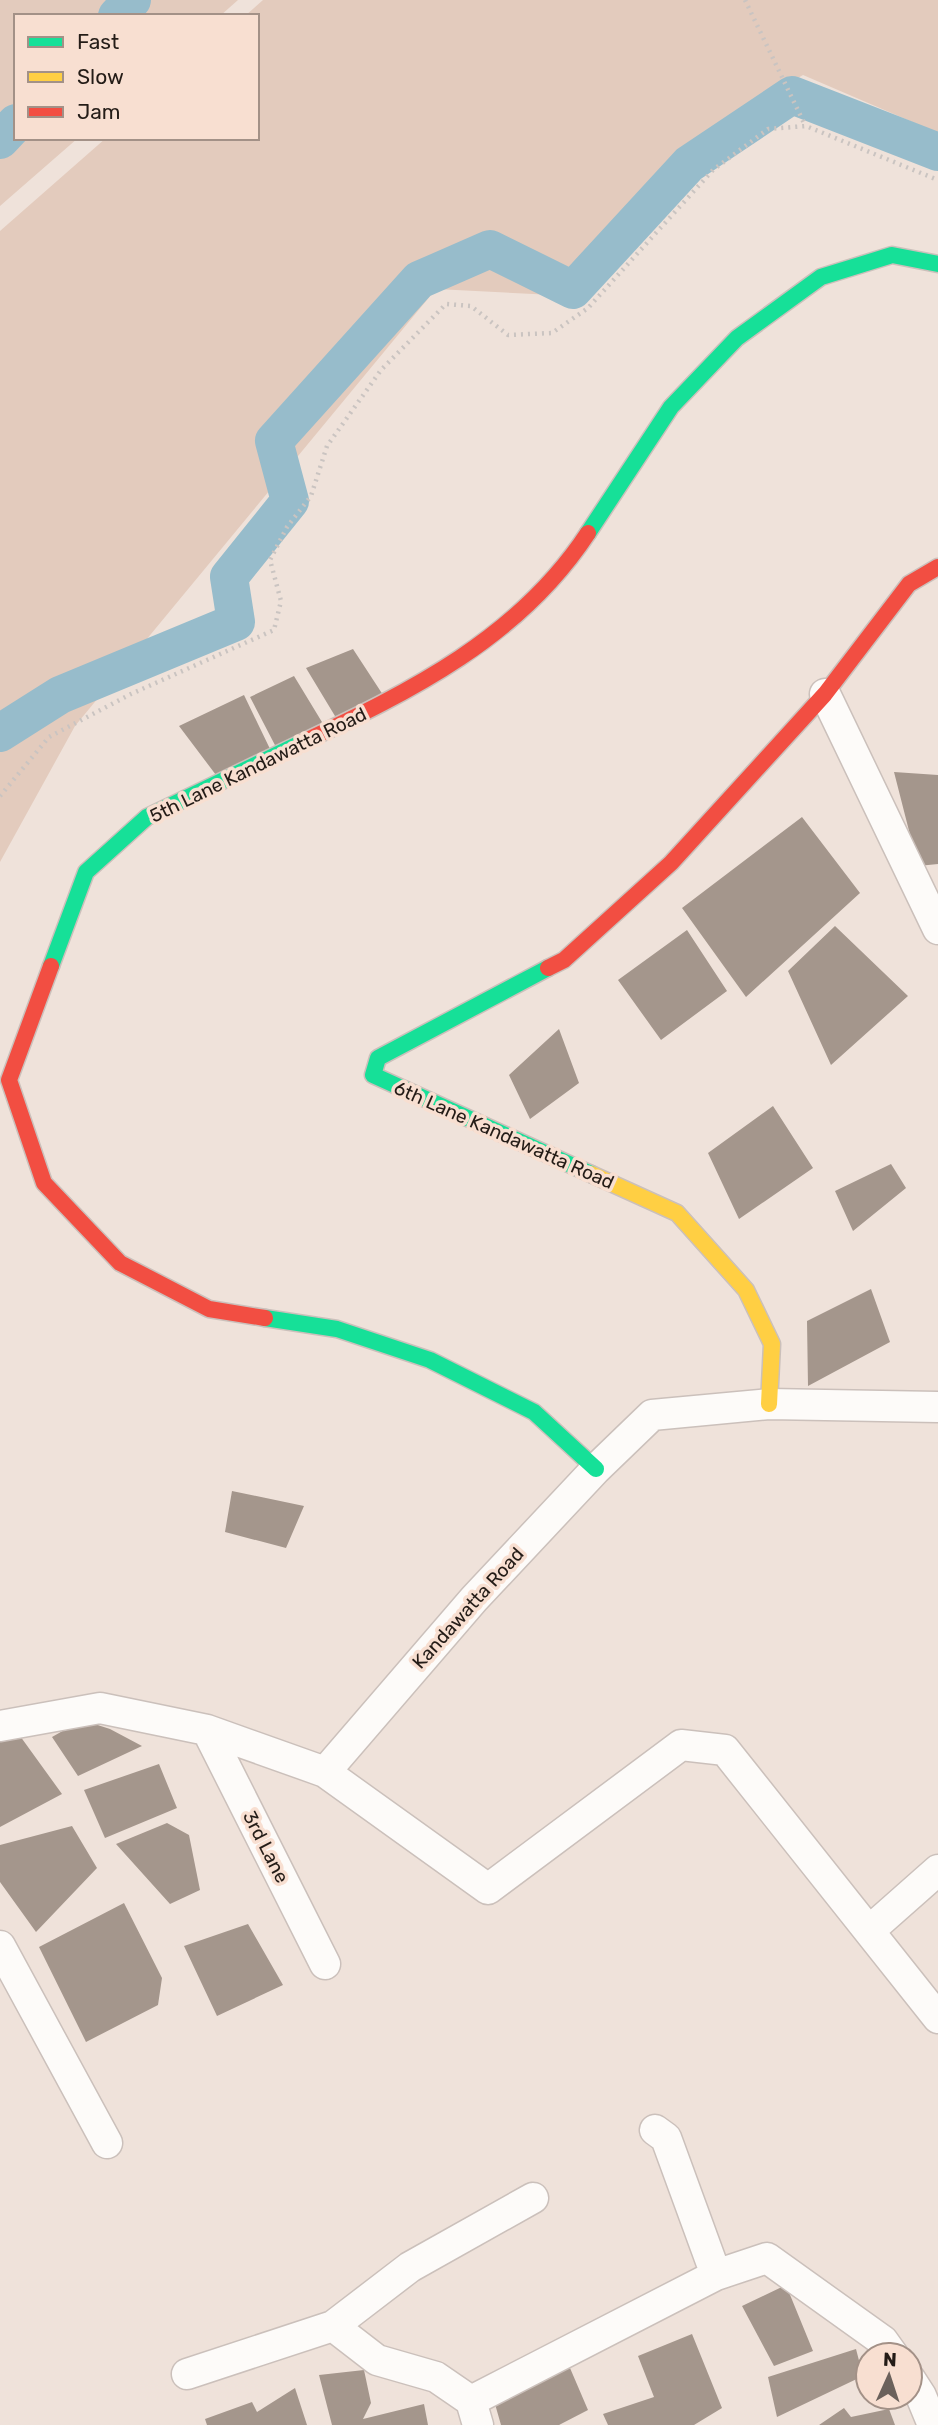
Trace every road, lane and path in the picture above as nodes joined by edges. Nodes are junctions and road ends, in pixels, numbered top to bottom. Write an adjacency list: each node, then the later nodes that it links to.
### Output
1 (745, 0): 2 (path)
2 (806, 126): 3 (path); 7 (path)
3 (938, 180)
4 (938, 264): 11 (street, 5th Lane Kandawatta Road)
5 (938, 567): 6 (street, 6th Lane Kandawatta Road)
6 (825, 694): 8 (street); 9 (street, 6th Lane Kandawatta Road)
7 (0, 796)
8 (938, 929)
9 (769, 1404): 10 (street, Kandawatta Road); 11 (street, Kandawatta Road)
10 (938, 1407)
11 (597, 1469): 14 (street, Kandawatta Road)
12 (0, 1726): 13 (street)
13 (207, 1730): 14 (street); 18 (street, 3rd Lane)
14 (325, 1772): 16 (street)
15 (938, 1870): 16 (street)
16 (869, 1931): 19 (street)
17 (0, 1946): 21 (street)
18 (325, 1964)
19 (938, 2018)
20 (655, 2130): 23 (street)
21 (107, 2143)
22 (533, 2198): 24 (street)
23 (716, 2275): 25 (street); 28 (street)
24 (333, 2326): 26 (street); 28 (street)
25 (883, 2341)
26 (187, 2374)
27 (924, 2403): 29 (street)
28 (474, 2413)
29 (933, 2425)

